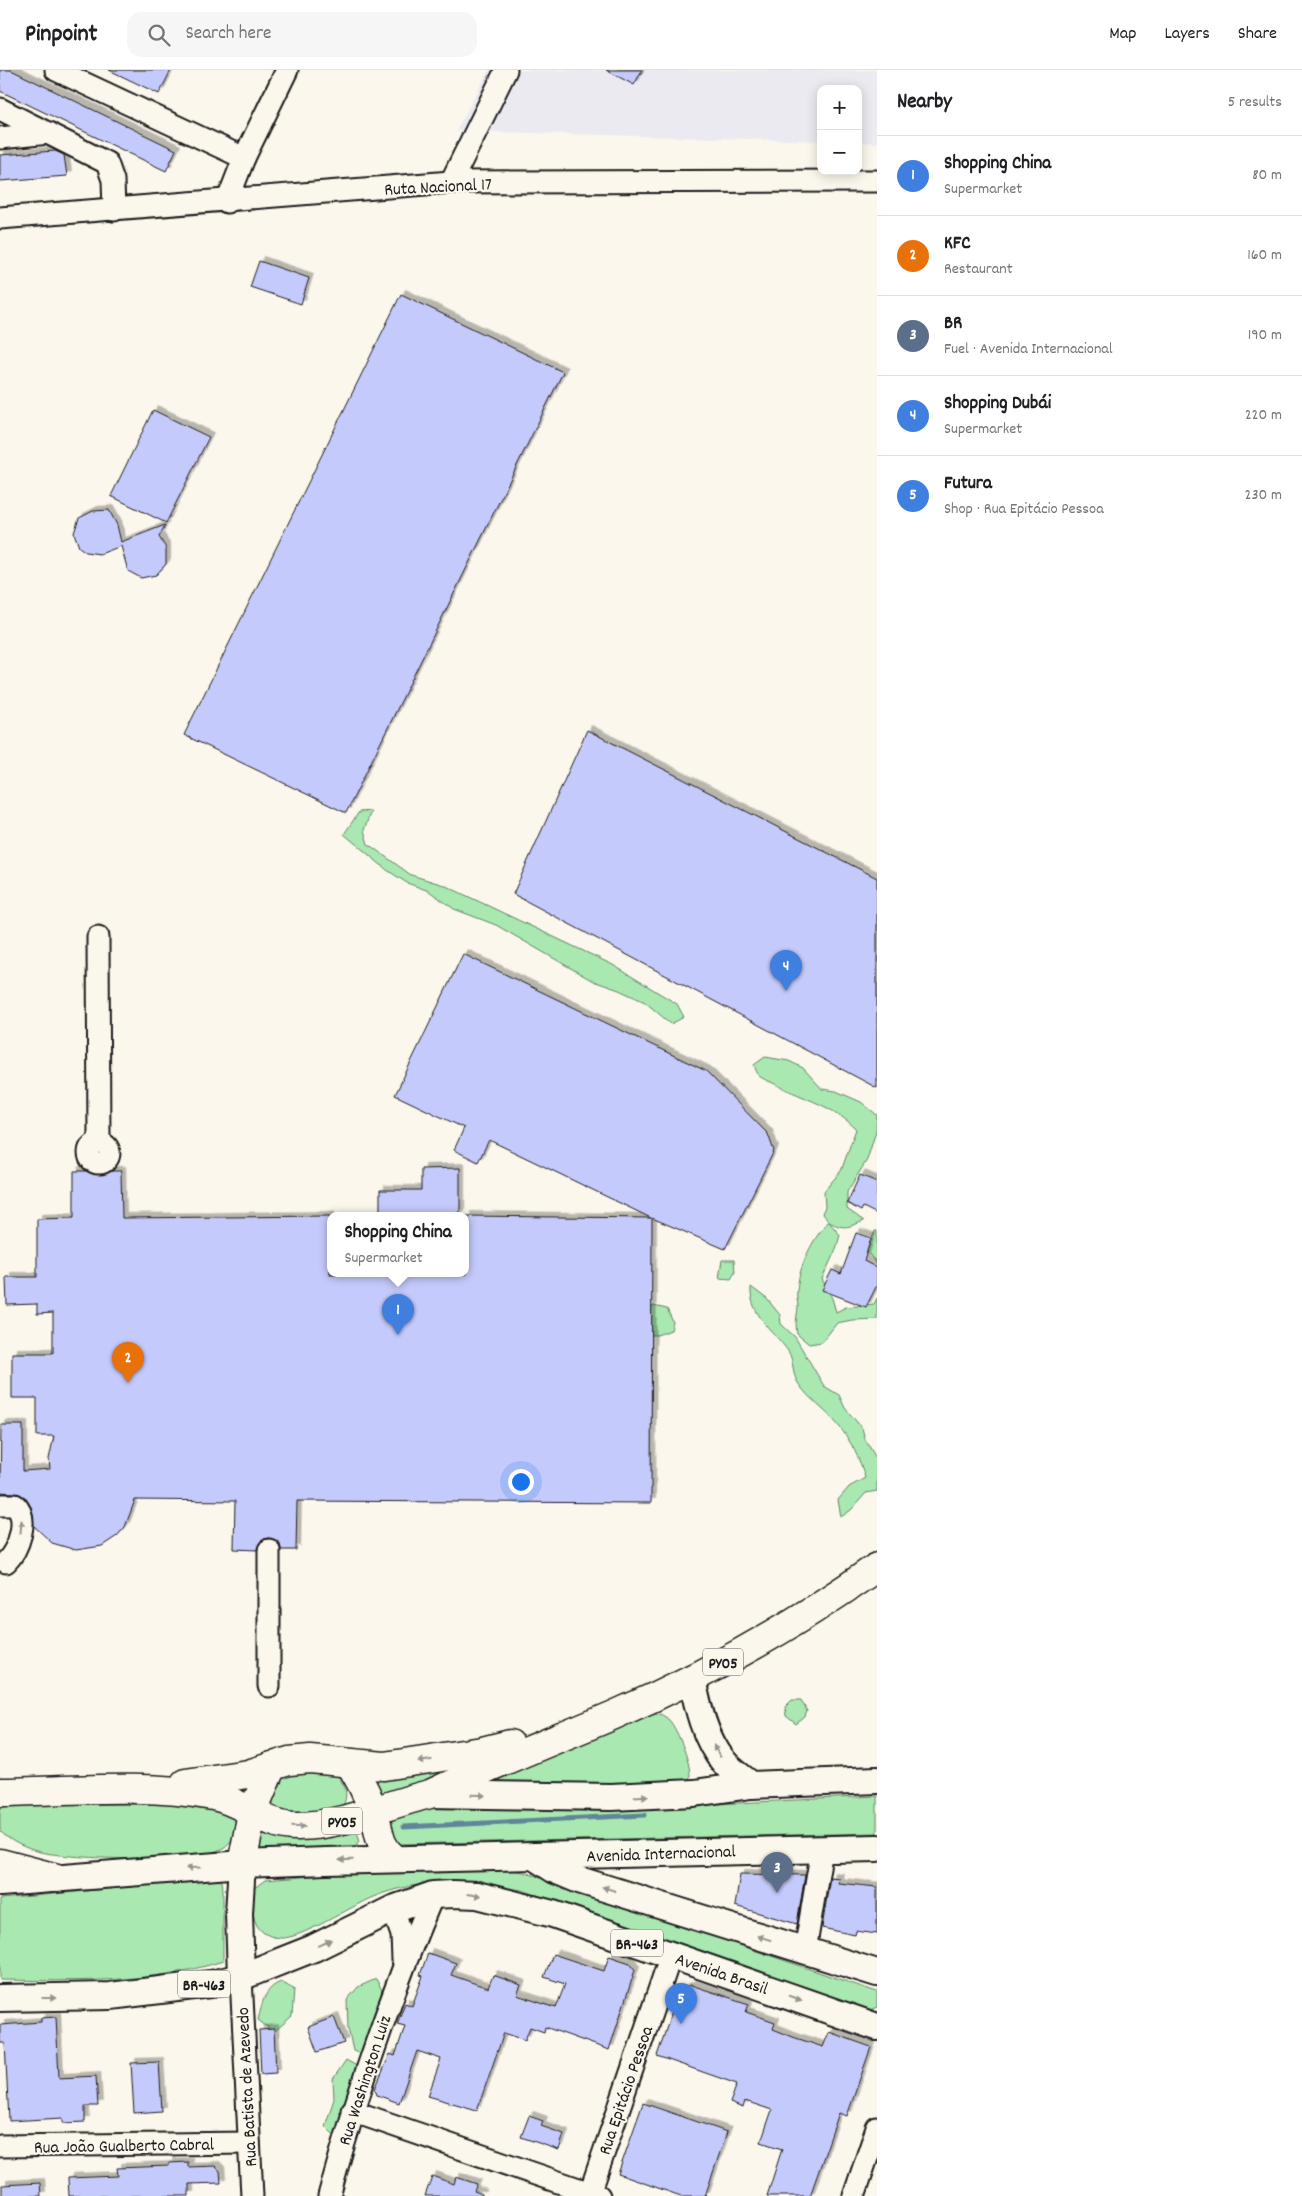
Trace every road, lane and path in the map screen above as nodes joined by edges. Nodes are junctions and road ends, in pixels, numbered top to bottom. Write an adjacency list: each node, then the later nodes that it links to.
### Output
1 (56, 70): 7 (street)
2 (287, 70): 7 (street)
3 (506, 70): 9 (street)
4 (0, 109): 5 (street)
5 (49, 133): 6 (street); 11 (street)
6 (0, 138)
7 (244, 158): 10 (street)
8 (877, 181): 9 (street, Ruta Nacional 17)
9 (450, 182): 10 (street, Ruta Nacional 17)
10 (227, 202): 11 (street, Ruta Nacional 17)
11 (114, 210): 12 (street, Ruta Nacional 17)
12 (0, 218)
13 (98, 938): 14 (street)
14 (99, 1159)
15 (0, 1505): 18 (street, one-way to 15)
16 (269, 1550): 22 (street)
17 (877, 1557): 20 (street)
18 (6, 1562)
19 (877, 1567): 20 (highway, PY05)
20 (848, 1587): 21 (highway, PY05)
21 (692, 1678): 23 (highway, PY05); 27 (main road, one-way to 21)
22 (269, 1686)
23 (559, 1738): 24 (highway, PY05, one-way to 24); 30 (highway, PY05)
24 (350, 1764): 25 (highway, PY05); 31 (highway)
25 (272, 1766): 28 (highway); 32 (highway)
26 (877, 1780): 27 (main road)
27 (751, 1785): 30 (main road, one-way to 27)
28 (152, 1790): 29 (highway); 32 (highway)
29 (0, 1792)
30 (430, 1794): 31 (highway, PY05)
31 (373, 1811): 32 (highway, PY05, one-way to 31); 36 (highway)
32 (252, 1813): 39 (highway)
33 (877, 1848): 34 (main road, Avenida Internacional)
34 (822, 1849): 37 (main road, Avenida Internacional); 46 (street)
35 (0, 1850): 40 (highway)
36 (394, 1858): 37 (main road, Avenida Internacional); 39 (main road, Avenida Internacional, one-way to 39)
37 (535, 1858): 46 (main road, BR-463, one-way to 37)
38 (0, 1863): 40 (highway)
39 (242, 1864): 41 (main road, Avenida Internacional, one-way to 41); 45 (main road)
40 (26, 1871): 41 (highway)
41 (57, 1878): 42 (main road, Avenida Internacional)
42 (0, 1883)
43 (433, 1896): 44 (main road, Avenida Brasil / BR-463); 47 (main road, Avenida Brasil / BR-463, one-way to 47); 49 (street, Rua Washington Luiz)
44 (393, 1909): 48 (main road, BR-463, one-way to 44); 49 (street, Rua Washington Luiz)
45 (240, 1930): 48 (main road); 51 (main road)
46 (805, 1951): 50 (main road, BR-463)
47 (671, 1955): 53 (main road, Avenida Brasil / BR-463, one-way to 53); 58 (street, Rua Epitácio Pessoa)
48 (296, 1956): 51 (main road, BR-463)
49 (403, 1966): 54 (street, Rua Washington Luiz)
50 (877, 1973)
51 (242, 1977): 52 (main road, BR-463, one-way to 51); 56 (street, Rua Batista de Azevedo)
52 (0, 1998)
53 (877, 2027)
54 (352, 2111): 58 (street); 60 (street, Rua Washington Luiz)
55 (877, 2128): 61 (street)
56 (249, 2143): 57 (street, Rua João Gualberto Cabral); 59 (street, Rua Batista de Azevedo)
57 (0, 2146)
58 (593, 2195)
59 (252, 2196)
60 (329, 2196)
61 (854, 2196)

